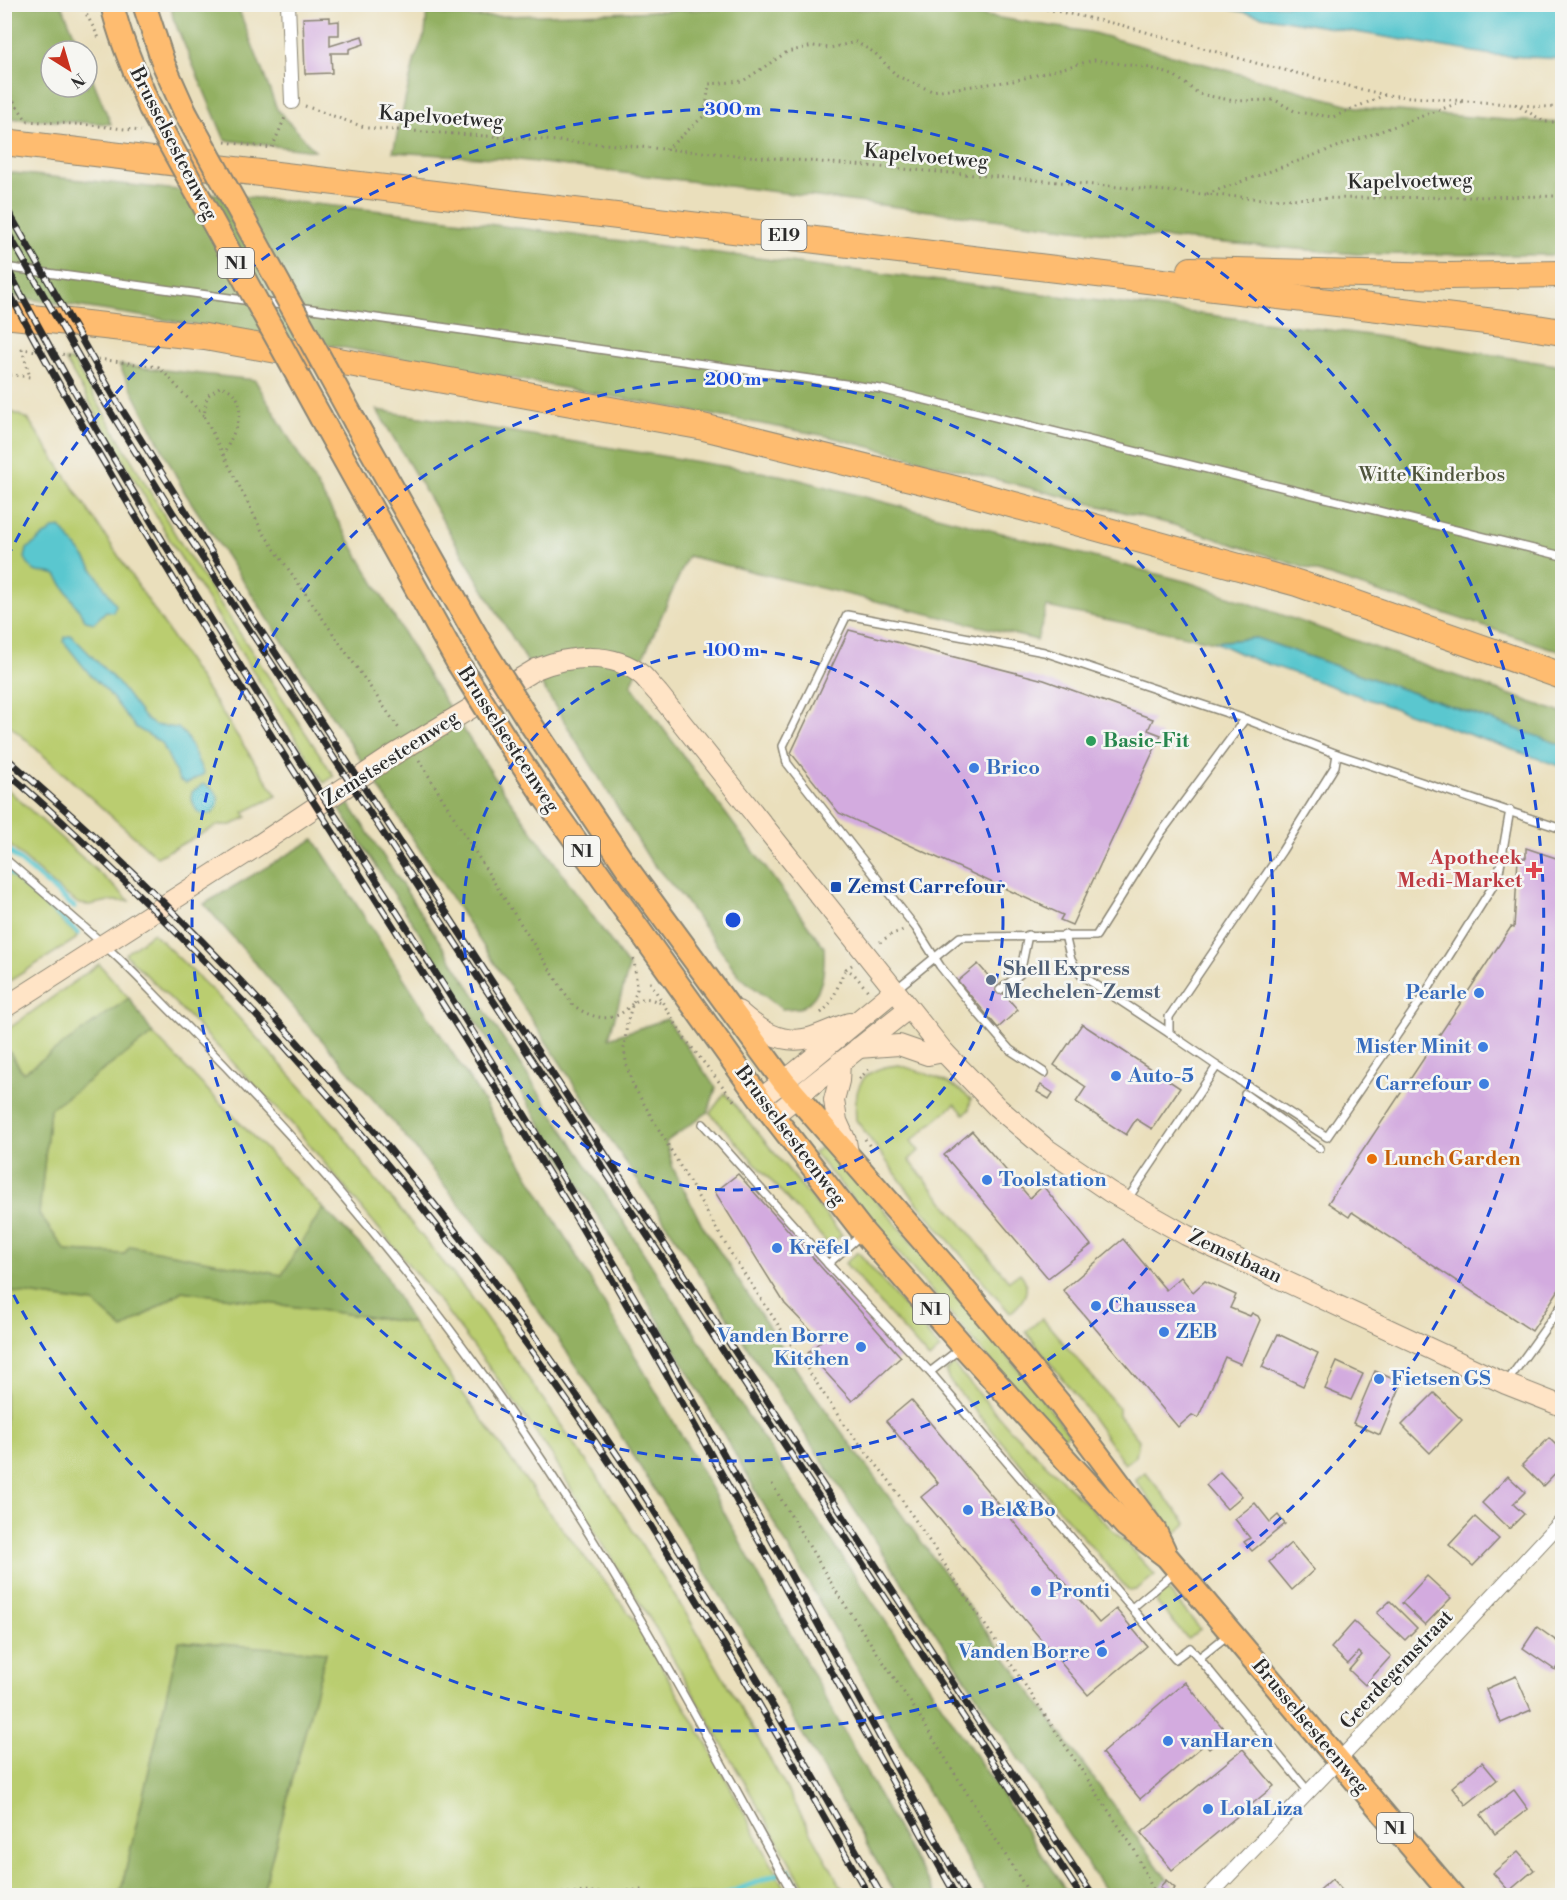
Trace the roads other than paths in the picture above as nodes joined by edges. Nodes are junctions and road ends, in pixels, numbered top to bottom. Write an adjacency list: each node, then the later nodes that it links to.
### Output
1 (112, 4): 37 (main road, Brusselsesteenweg / N1, bridge)
2 (144, 4): 25 (main road, Brusselsesteenweg / N1, bridge)
3 (288, 4): 4 (street)
4 (292, 102)
5 (4, 142): 6 (highway, E19)
6 (1037, 266): 8 (highway); 10 (highway, E19)
7 (4, 267): 11 (lane)
8 (1563, 274)
9 (4, 315): 12 (highway)
10 (1563, 332)
11 (1563, 556)
12 (1563, 676)
13 (1245, 719): 14 (lane); 19 (lane); 22 (lane)
14 (1337, 754): 15 (lane); 29 (lane)
15 (1510, 810): 16 (lane); 33 (lane)
16 (1563, 829)
17 (4, 858): 20 (lane)
18 (1028, 935): 19 (lane); 22 (lane); 23 (lane)
19 (1065, 935): 29 (lane)
20 (104, 946): 21 (street, Zemstsesteenweg); 26 (street, Zemstsesteenweg); 56 (lane)
21 (864, 955): 24 (street, Zemstbaan)
22 (935, 957): 24 (lane); 34 (lane)
23 (1000, 990)
24 (894, 991): 27 (street, Zemstbaan); 28 (street)
25 (724, 998): 28 (street); 35 (main road, Brusselsesteenweg / N1)
26 (4, 1008)
27 (908, 1009): 30 (street); 31 (street, Zemstbaan)
28 (858, 1021): 35 (street)
29 (1169, 1033): 33 (lane)
30 (858, 1048): 31 (street); 32 (street)
31 (944, 1052): 41 (street, Zemstbaan)
32 (840, 1062): 35 (street); 40 (street)
33 (1217, 1066): 41 (lane)
34 (1045, 1073)
35 (790, 1089): 37 (street); 40 (main road, Brusselsesteenweg / N1)
36 (1245, 1094): 39 (lane)
37 (767, 1108): 42 (main road, Brusselsesteenweg / N1)
38 (703, 1124): 43 (lane)
39 (1320, 1148)
40 (848, 1154): 50 (main road, Brusselsesteenweg / N1)
41 (1125, 1202): 47 (street, Zemstbaan)
42 (864, 1233): 43 (lane); 45 (main road, Brusselsesteenweg / N1)
43 (828, 1264): 46 (lane)
44 (1563, 1305): 47 (lane)
45 (963, 1346): 46 (lane); 50 (main road, Brusselsesteenweg / N1)
46 (930, 1372): 51 (lane)
47 (1506, 1384): 48 (street, Zemstbaan)
48 (1563, 1406)
49 (1563, 1521): 54 (street, Geerdegemstraat)
50 (1172, 1564): 51 (lane); 52 (main road, Brusselsesteenweg / N1)
51 (1132, 1608): 53 (lane)
52 (1231, 1633): 53 (lane); 54 (main road, Brusselsesteenweg / N1)
53 (1199, 1658): 55 (lane)
54 (1338, 1761): 55 (street, Geerdegemstraat); 58 (main road, Brusselsesteenweg / N1)
55 (1308, 1791): 57 (street, Geerdegemstraat)
56 (794, 1896)
57 (1209, 1896)
58 (1453, 1896)

